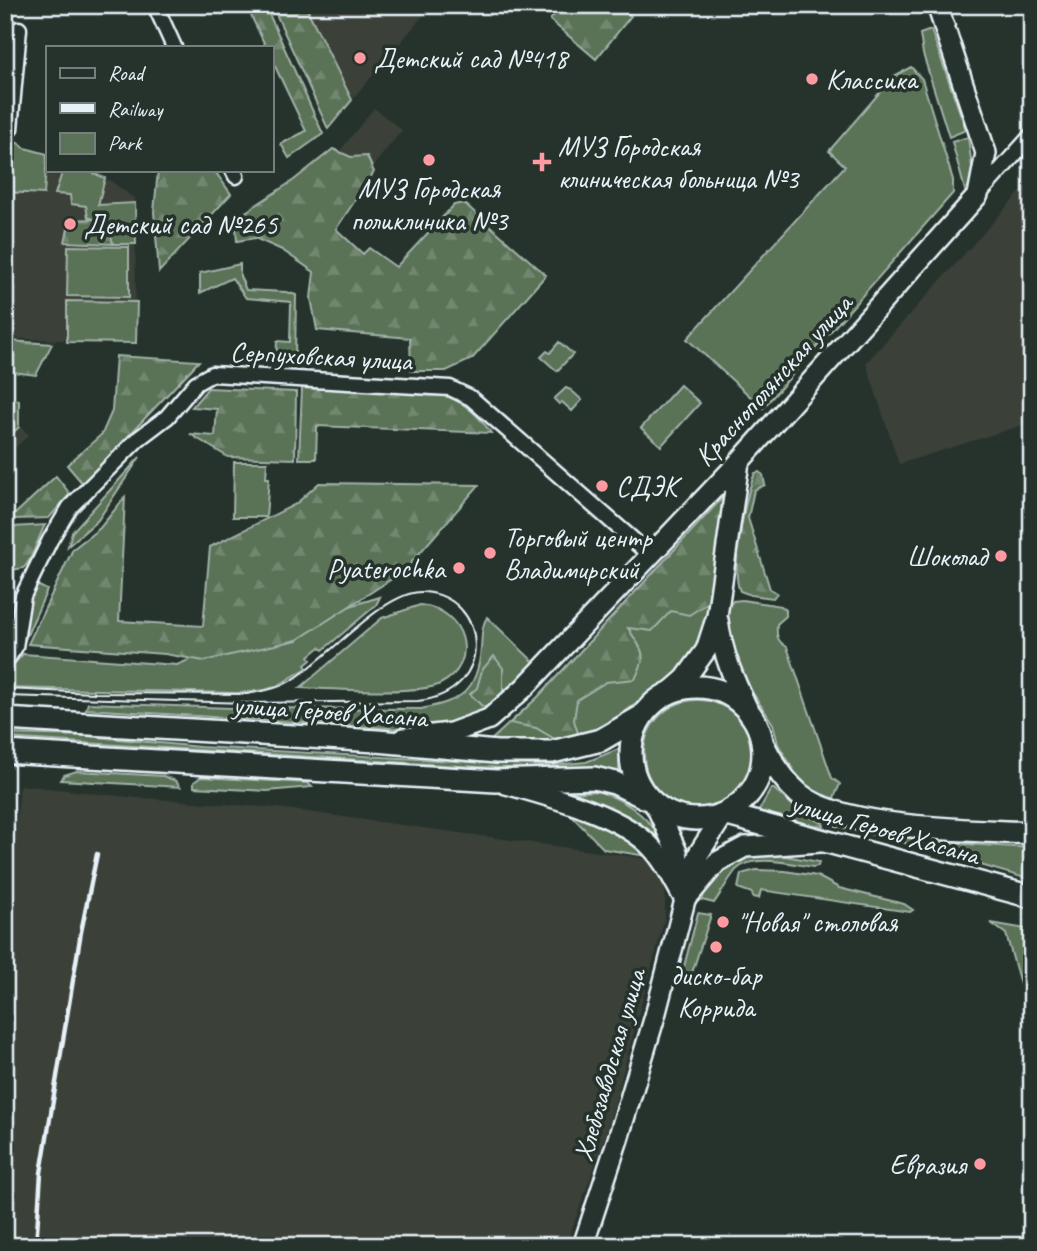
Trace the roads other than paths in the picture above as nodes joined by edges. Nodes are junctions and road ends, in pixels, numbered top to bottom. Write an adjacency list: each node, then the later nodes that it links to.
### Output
1 (155, 5): 4 (street)
2 (937, 5): 7 (main road)
3 (19, 29): 5 (street)
4 (174, 46)
5 (5, 128)
6 (1032, 135): 8 (street)
7 (986, 153): 8 (street); 9 (main road)
8 (1009, 160): 9 (street)
9 (978, 195): 10 (main road, Краснополянская улица)
10 (739, 462): 11 (main road, Краснополянская улица); 12 (main road)
11 (649, 554): 13 (street, Серпуховская улица); 18 (main road, Краснополянская улица)
12 (717, 616): 14 (main road); 15 (main road)
13 (5, 662)
14 (670, 692): 15 (main road); 16 (main road)
15 (748, 710): 19 (main road)
16 (642, 716): 18 (main road, улица Героев Хасана); 22 (main road)
17 (5, 719): 18 (main road, улица Героев Хасана)
18 (377, 741)
19 (763, 743): 23 (main road); 24 (main road, улица Героев Хасана)
20 (5, 752): 21 (main road, улица Героев Хасана)
21 (496, 781): 22 (main road, улица Героев Хасана); 27 (main road)
22 (651, 801): 23 (main road); 27 (main road)
23 (724, 814): 25 (main road, улица Героев Хасана); 27 (main road, Хлебозаводская улица)
24 (1032, 833)
25 (826, 842): 26 (main road, улица Героев Хасана); 27 (main road)
26 (1032, 897)
27 (685, 900): 28 (main road, Хлебозаводская улица)
28 (583, 1246)

